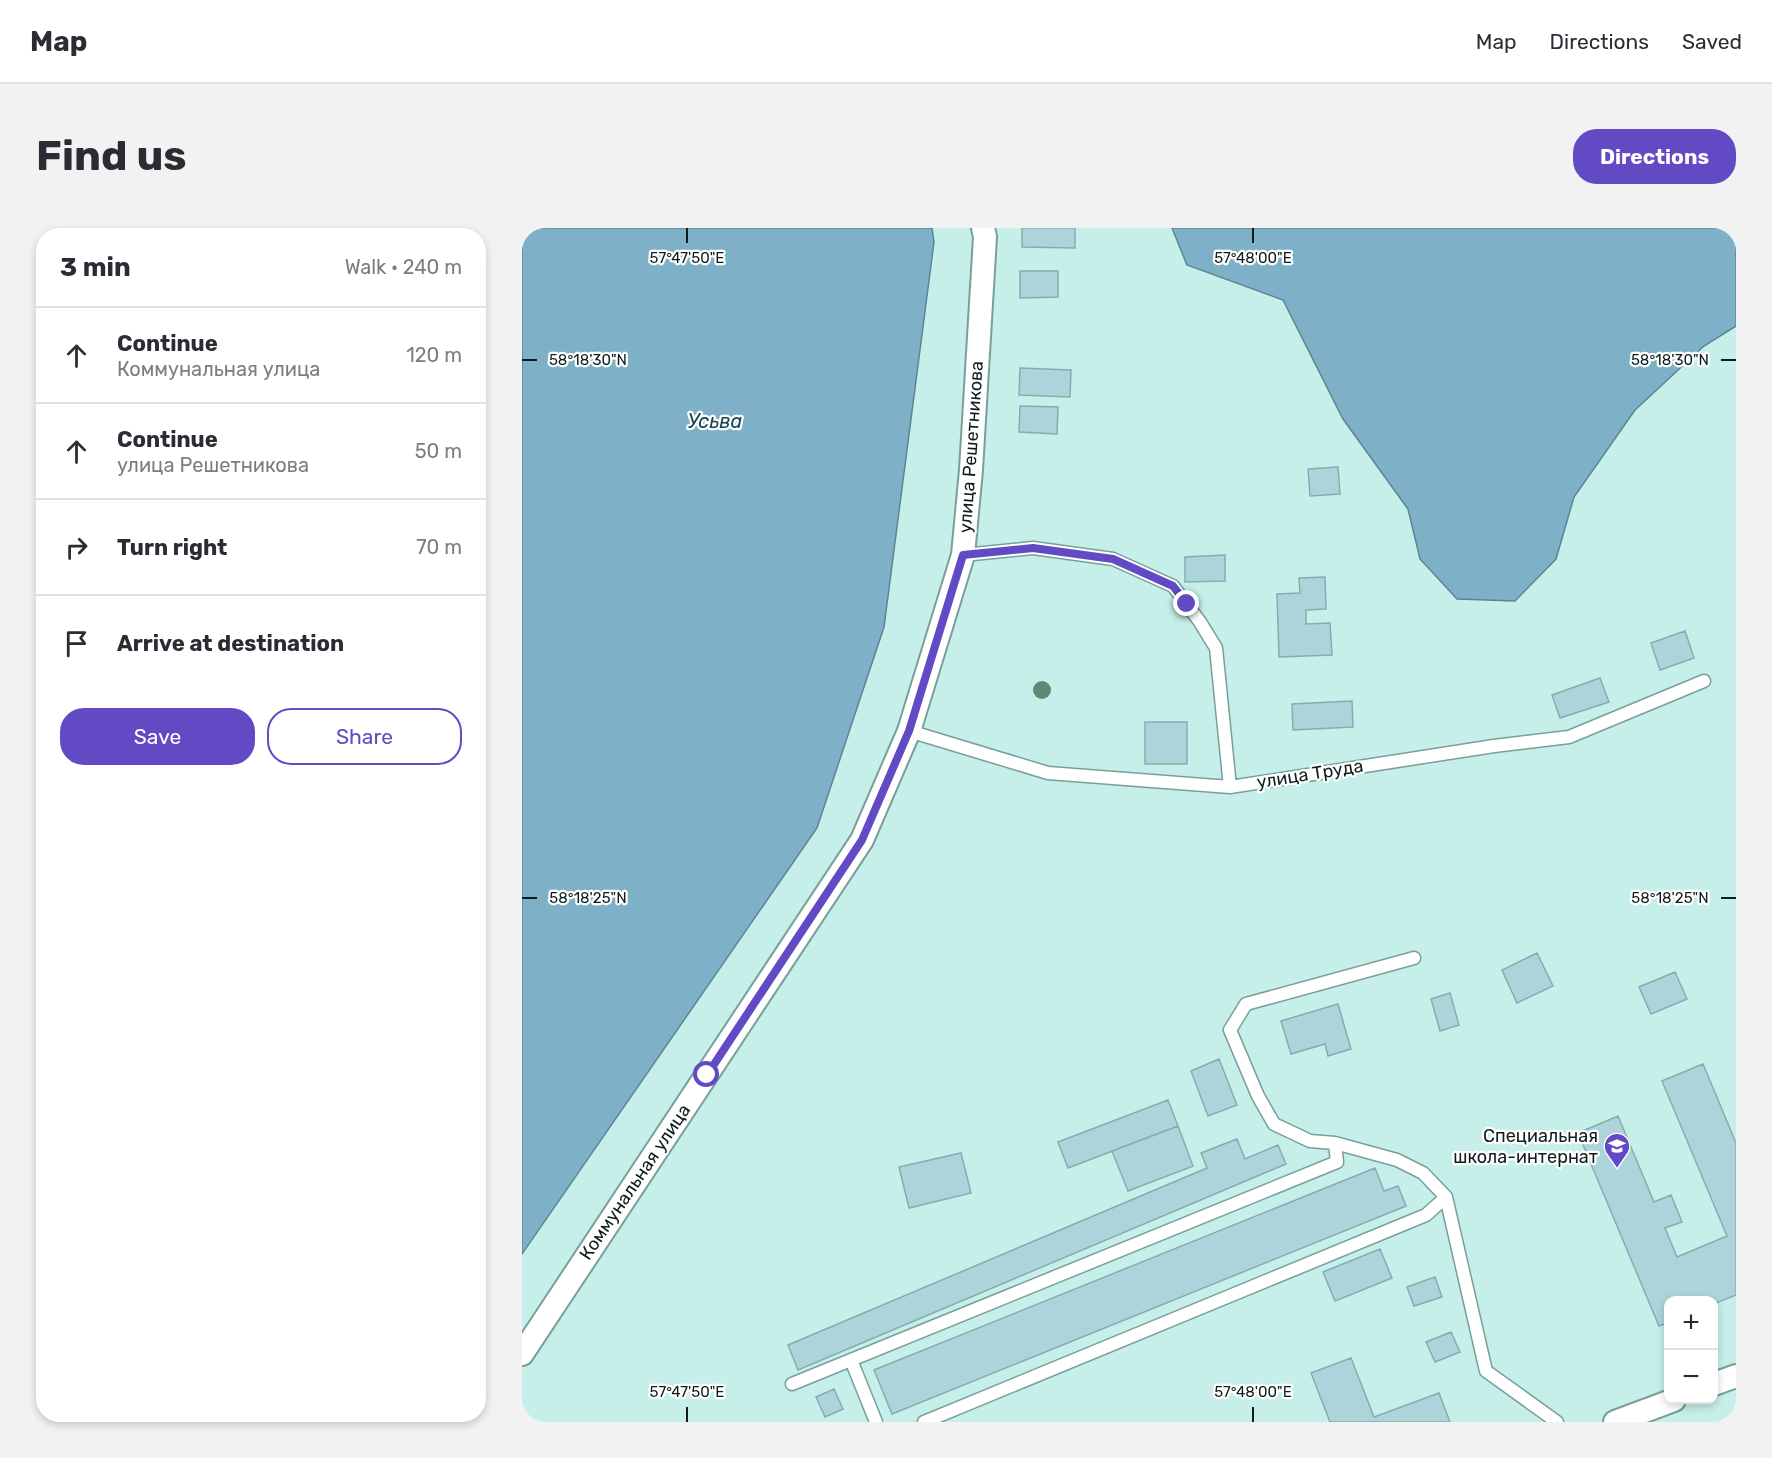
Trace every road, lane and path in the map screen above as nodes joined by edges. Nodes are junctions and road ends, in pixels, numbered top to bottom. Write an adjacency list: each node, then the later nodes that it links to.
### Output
1 (984, 228): 2 (street, улица Решетникова)
2 (963, 555): 4 (street, улица Решетникова); 5 (lane)
3 (1704, 681): 5 (lane, улица Труда)
4 (909, 731): 5 (lane, улица Труда); 9 (street, Коммунальная улица)
5 (1230, 786)
6 (1414, 958): 7 (lane)
7 (1335, 1143): 8 (lane); 10 (lane)
8 (1446, 1197): 16 (lane); 17 (lane)
9 (522, 1354)
10 (851, 1360): 13 (lane); 15 (lane)
11 (1736, 1376): 12 (street)
12 (1718, 1382)
13 (792, 1384)
14 (1664, 1404): 18 (street)
15 (876, 1422)
16 (924, 1422)
17 (1557, 1422)
18 (1615, 1422)

